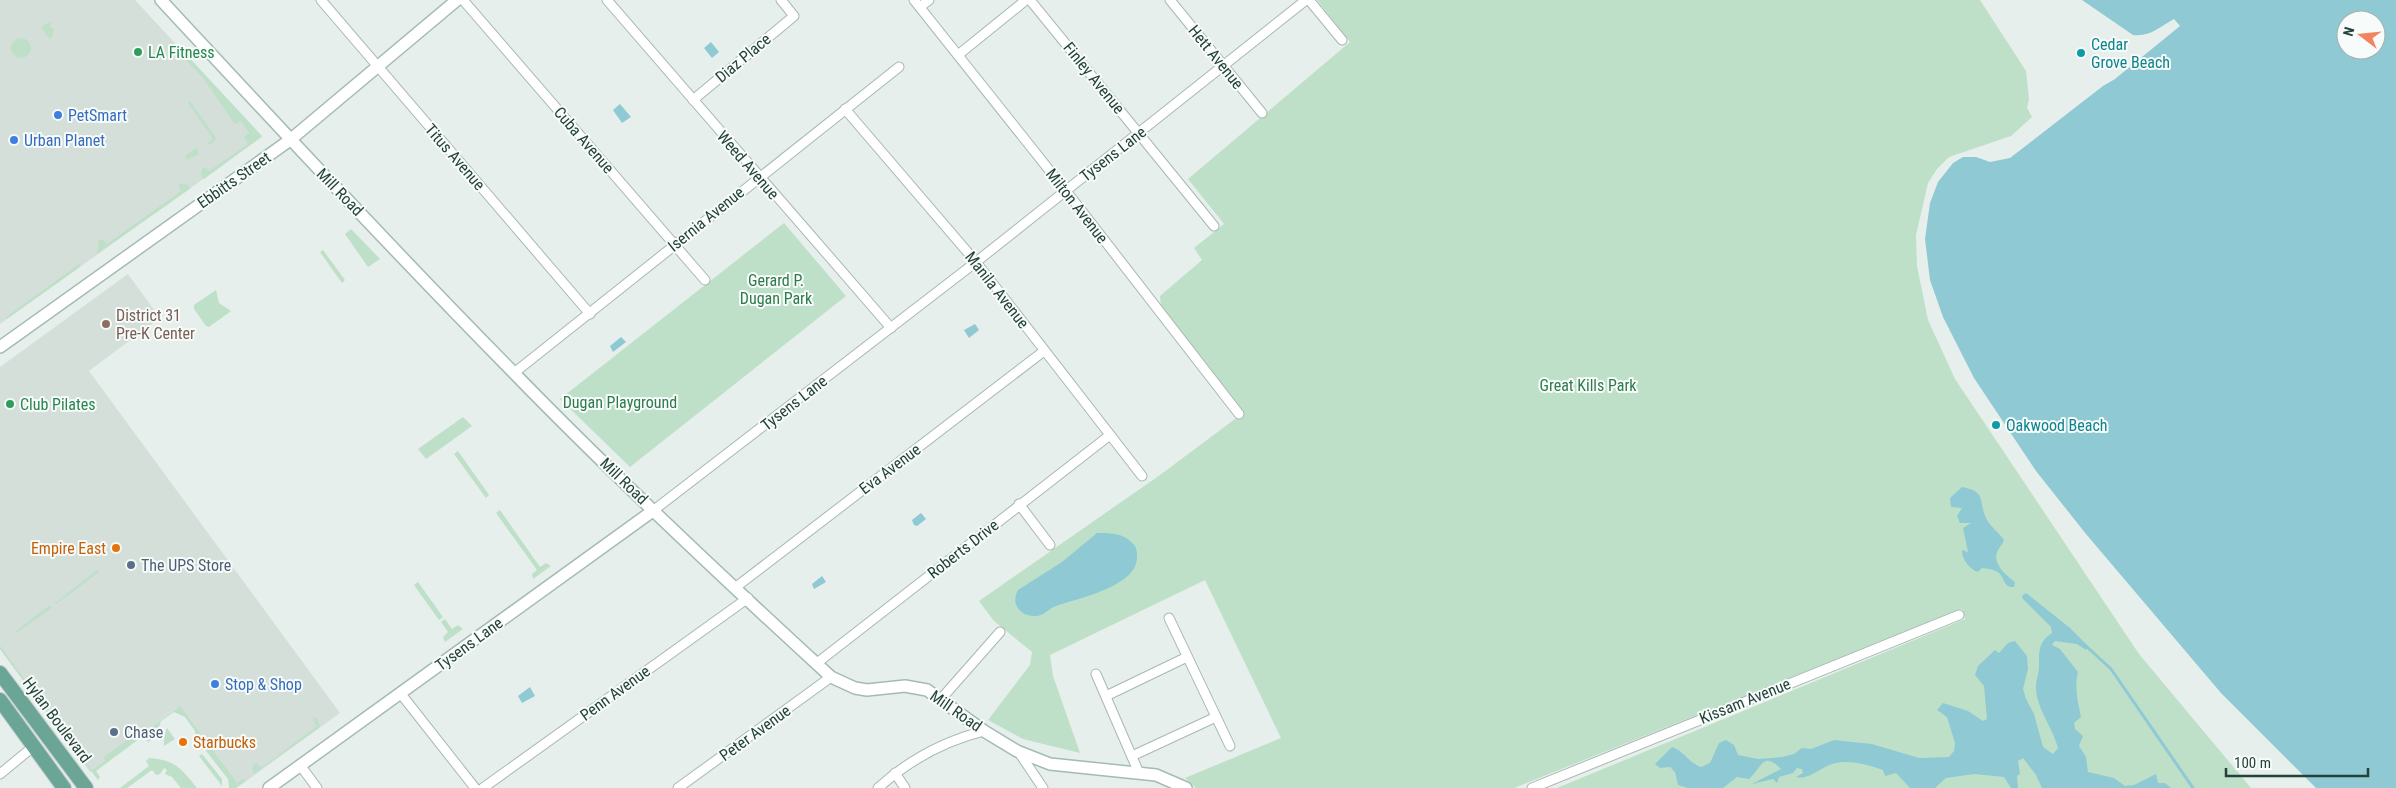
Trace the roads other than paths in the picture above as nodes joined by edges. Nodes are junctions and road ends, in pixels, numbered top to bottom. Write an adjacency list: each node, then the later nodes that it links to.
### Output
1 (160, 0): 22 (street, Mill Road)
2 (321, 0): 16 (street, Titus Avenue)
3 (457, 0): 16 (street, Ebbitts Street)
4 (463, 0): 26 (street, Cuba Avenue)
5 (607, 0): 18 (street, Weed Avenue)
6 (780, 0): 18 (street, Diaz Place)
7 (929, 0): 12 (street)
8 (1026, 0): 14 (street)
9 (1030, 0): 21 (street, Finley Avenue)
10 (1170, 0): 15 (street, Hett Avenue)
11 (1307, 0): 13 (street); 15 (street, Tysens Lane)
12 (917, 4): 14 (street, Milton Avenue)
13 (1342, 40)
14 (958, 55): 24 (street, Milton Avenue)
15 (1224, 66): 20 (street, Hett Avenue); 21 (street, Tysens Lane)
16 (377, 67): 22 (street, Ebbitts Street); 29 (street, Titus Avenue)
17 (899, 67): 19 (street, Isernia Avenue)
18 (693, 100): 23 (street, Weed Avenue)
19 (845, 109): 23 (street, Isernia Avenue); 27 (street, Manila Avenue)
20 (1262, 113)
21 (1139, 134): 24 (street, Tysens Lane); 25 (street, Finley Avenue)
22 (290, 140): 31 (street, Ebbitts Street); 33 (street, Mill Road)
23 (758, 177): 26 (street, Isernia Avenue); 30 (street, Weed Avenue)
24 (1066, 191): 27 (street, Tysens Lane); 34 (street, Milton Avenue)
25 (1214, 226)
26 (674, 244): 28 (street, Cuba Avenue); 29 (street, Isernia Avenue)
27 (976, 262): 30 (street, Tysens Lane); 32 (street, Manila Avenue)
28 (705, 280)
29 (590, 314): 33 (street, Isernia Avenue)
30 (891, 328): 38 (street, Tysens Lane)
31 (0, 347)
32 (1044, 351): 35 (street, Manila Avenue); 40 (street, Eva Avenue)
33 (514, 373): 38 (street, Mill Road)
34 (1238, 414)
35 (1110, 435): 36 (street, Manila Avenue); 37 (street, Roberts Drive)
36 (1142, 476)
37 (1019, 504): 39 (street); 46 (street, Roberts Drive)
38 (654, 510): 40 (street, Mill Road); 50 (street, Tysens Lane)
39 (1050, 545)
40 (736, 587): 41 (street, Mill Road)
41 (748, 598): 46 (street, Mill Road); 69 (street, Penn Avenue)
42 (1959, 615): 75 (street, Kissam Avenue)
43 (1169, 618): 45 (street)
44 (1000, 632): 52 (street)
45 (1187, 657): 51 (street); 54 (street)
46 (817, 664): 49 (street, Mill Road)
47 (0, 673): 65 (main road, Hylan Boulevard)
48 (1096, 674): 51 (street)
49 (831, 676): 52 (street, Mill Road); 70 (street, Peter Avenue)
50 (401, 694): 60 (street, Tysens Lane); 68 (street)
51 (1106, 696): 59 (street)
52 (941, 699): 55 (street, Mill Road)
53 (0, 700): 56 (main road, Hylan Boulevard)
54 (1216, 717): 57 (street); 59 (street)
55 (984, 731): 58 (street, Mill Road); 62 (street)
56 (34, 746): 63 (street); 64 (main road, Hylan Boulevard)
57 (1230, 746)
58 (1017, 751): 61 (street, Mill Road); 73 (street)
59 (1132, 756): 61 (street)
60 (300, 765): 66 (street, Tysens Lane); 67 (street)
61 (1140, 772): 74 (street, Mill Road)
62 (894, 773): 71 (street); 72 (street)
63 (0, 774)
64 (64, 788)
65 (86, 788)
66 (269, 788)
67 (317, 788)
68 (474, 788)
69 (483, 788)
70 (678, 788)
71 (878, 788)
72 (905, 788)
73 (1043, 788)
74 (1186, 788)
75 (1532, 788)

